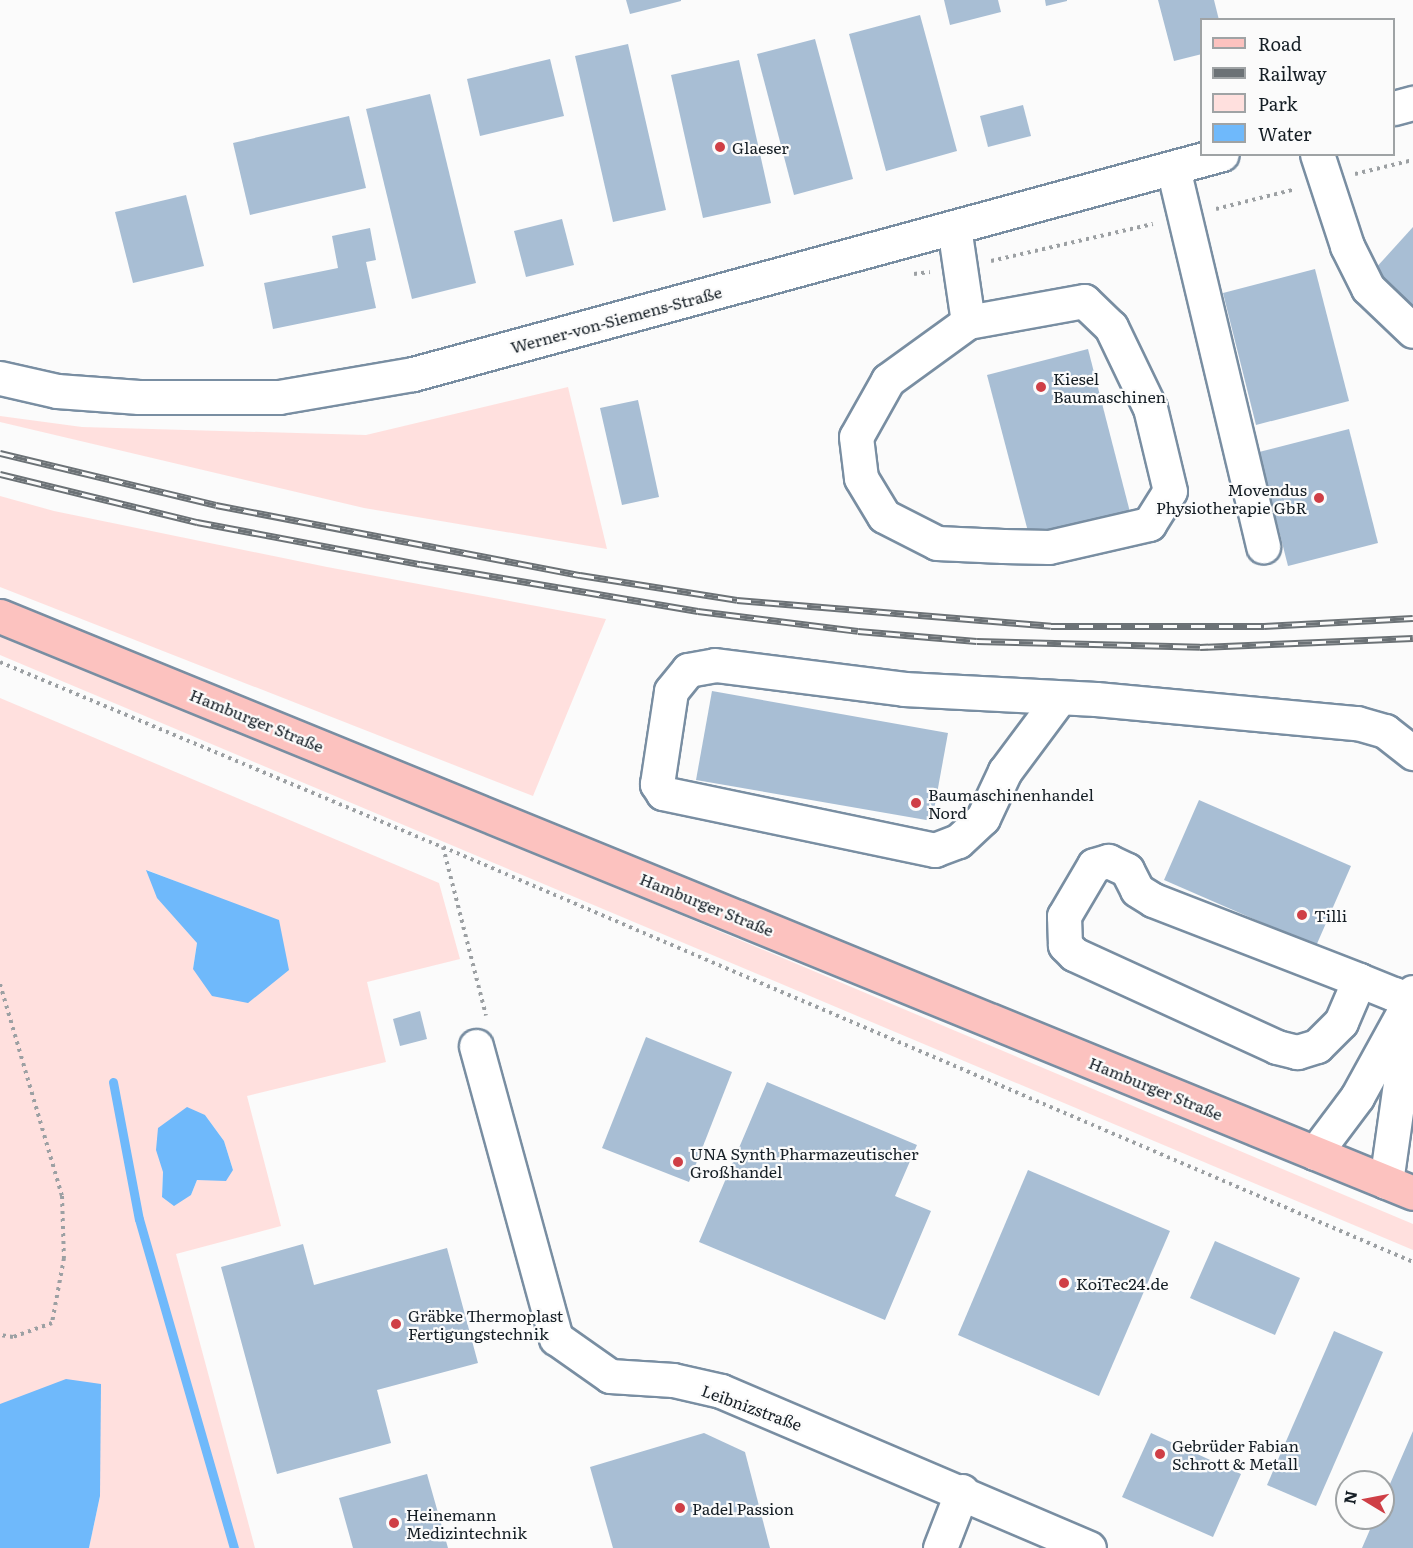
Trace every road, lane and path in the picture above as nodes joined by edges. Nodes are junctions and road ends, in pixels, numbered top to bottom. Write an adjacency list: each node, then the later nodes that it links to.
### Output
1 (1413, 103): 2 (street)
2 (1395, 108)
3 (1215, 156): 5 (street, Werner-von-Siemens-Straße)
4 (1318, 156): 8 (street)
5 (1173, 168): 6 (street, Werner-von-Siemens-Straße); 10 (street)
6 (954, 227): 7 (street); 9 (street, Werner-von-Siemens-Straße)
7 (968, 322): 7 (street)
8 (1413, 332)
9 (0, 378)
10 (1263, 546)
11 (0, 615): 20 (main road, Hamburger Straße)
12 (0, 662): 15 (path)
13 (1058, 700): 13 (street); 14 (street)
14 (1413, 753)
15 (443, 847): 19 (path); 22 (path)
16 (1359, 980): 16 (street); 18 (street)
17 (0, 984): 23 (path)
18 (1412, 996): 20 (street); 21 (street)
19 (476, 1046): 24 (street, Leibnizstraße)
20 (1315, 1152): 21 (main road, Hamburger Straße)
21 (1400, 1187)
22 (1413, 1262)
23 (0, 1335)
24 (962, 1491): 25 (street); 26 (street, Leibnizstraße)
25 (940, 1548)
26 (1089, 1548)

